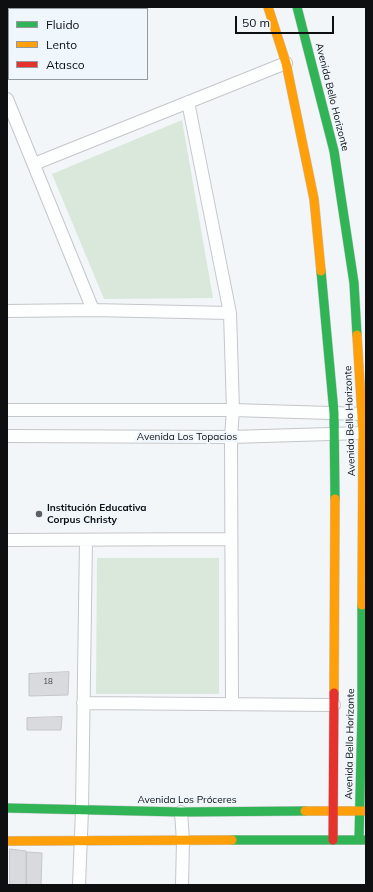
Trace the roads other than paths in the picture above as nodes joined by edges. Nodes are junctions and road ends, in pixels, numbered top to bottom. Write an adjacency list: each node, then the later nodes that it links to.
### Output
1 (268, 7): 3 (street, Avenida Bello Horizonte)
2 (297, 7): 13 (street, Avenida Bello Horizonte)
3 (286, 63): 5 (street); 12 (street, Avenida Bello Horizonte)
4 (7, 99): 6 (street)
5 (188, 102): 6 (street); 9 (street)
6 (34, 164): 7 (street)
7 (93, 310): 8 (street); 9 (street)
8 (7, 311)
9 (230, 313): 11 (street)
10 (7, 410): 11 (street)
11 (233, 410): 12 (street); 17 (street)
12 (334, 413): 13 (street); 15 (street, Avenida Bello Horizonte)
13 (364, 415): 14 (street, Avenida Bello Horizonte)
14 (364, 432): 15 (street, Avenida Los Topacios); 24 (street, Avenida Bello Horizonte)
15 (335, 434): 17 (street, Avenida Los Topacios); 23 (street, Avenida Bello Horizonte)
16 (7, 436): 17 (street, Avenida Los Topacios)
17 (231, 437): 18 (street)
18 (231, 539): 20 (street); 22 (street)
19 (7, 540): 20 (street)
20 (86, 540): 21 (street)
21 (83, 703): 22 (street); 26 (street)
22 (232, 704): 23 (street)
23 (334, 705): 27 (street, Avenida Bello Horizonte)
24 (364, 710): 28 (street, Avenida Bello Horizonte)
25 (7, 808): 26 (street, Avenida Los Próceres)
26 (82, 810): 29 (street, Avenida Los Próceres); 33 (street)
27 (334, 811): 28 (street, Avenida Los Próceres); 29 (street, Avenida Los Próceres); 30 (street, Avenida Bello Horizonte)
28 (363, 811): 31 (street, Avenida Bello Horizonte)
29 (181, 812): 34 (street)
30 (333, 840): 31 (street); 34 (street)
31 (362, 840)
32 (7, 841): 33 (street)
33 (81, 841): 34 (street); 35 (street)
34 (183, 841): 36 (street)
35 (80, 885)
36 (182, 885)

